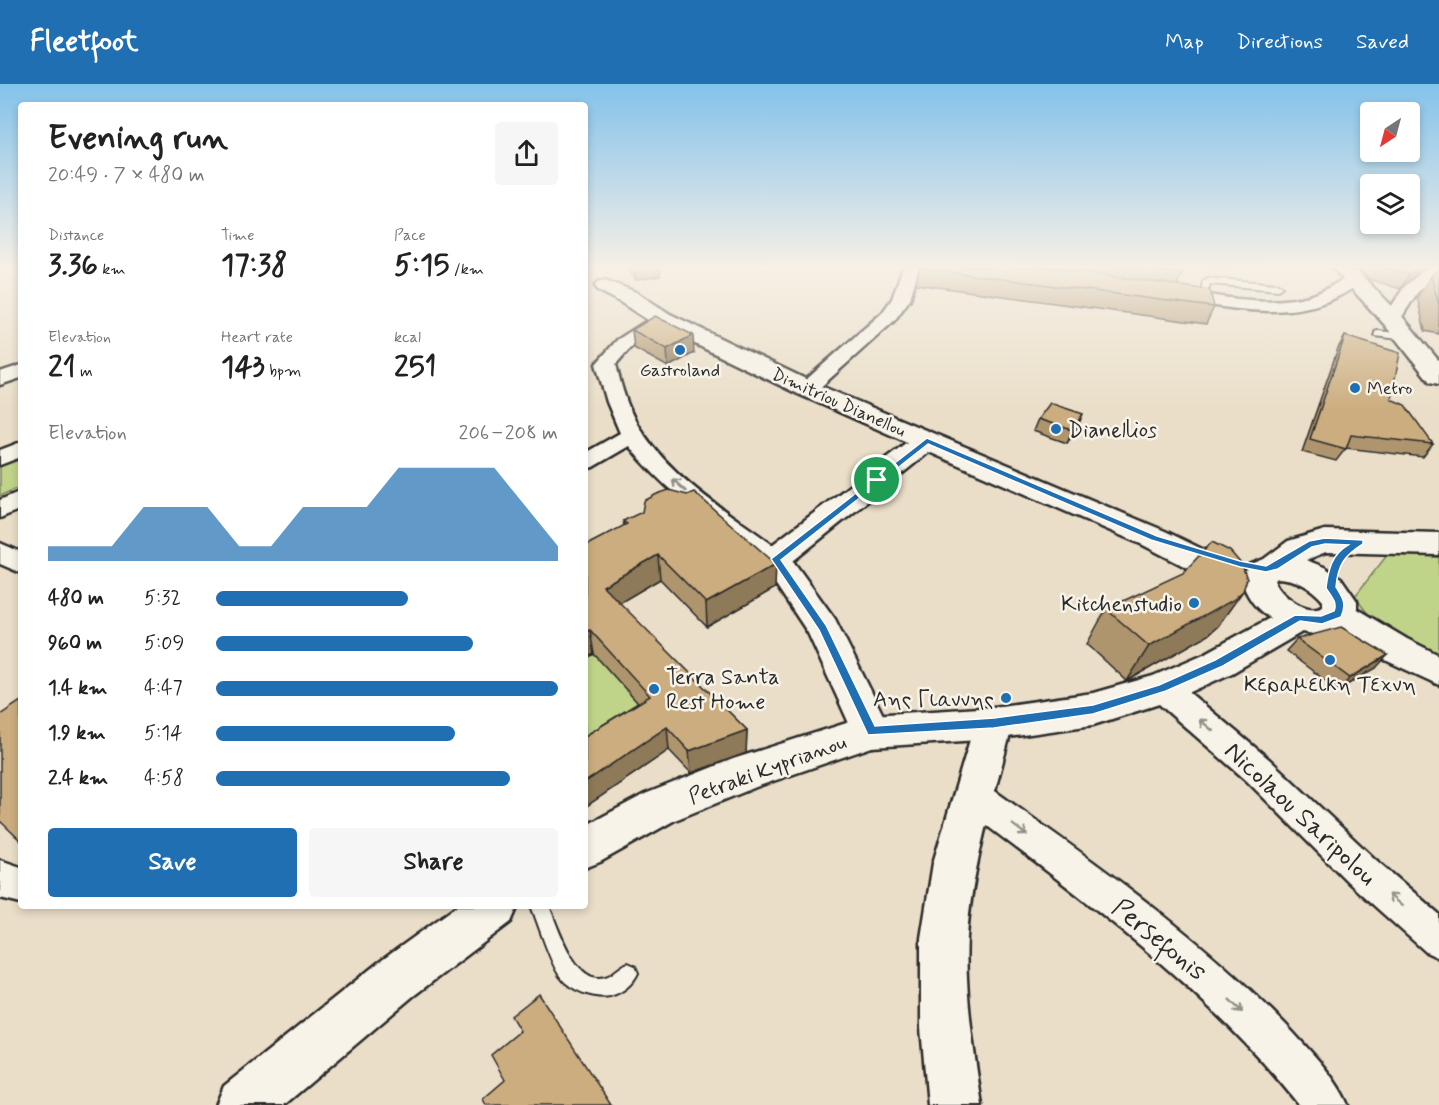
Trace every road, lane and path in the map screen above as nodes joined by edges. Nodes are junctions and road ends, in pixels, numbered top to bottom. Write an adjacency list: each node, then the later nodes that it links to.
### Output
1 (656, 315): 5 (street, Dimitriou Dianellou)
2 (890, 315): 10 (street)
3 (1377, 315): 6 (street)
4 (1392, 315): 6 (street)
5 (662, 319): 10 (street, Dimitriou Dianellou); 11 (street)
6 (1385, 327): 8 (street)
7 (18, 372): 9 (street)
8 (1439, 377)
9 (0, 379)
10 (807, 389): 12 (street, Dimitriou Dianellou)
11 (632, 435): 15 (street); 21 (street, one-way to 11)
12 (927, 440): 21 (street); 23 (street, Dimitriou Dianellou)
13 (18, 450): 14 (street)
14 (0, 458)
15 (588, 460)
16 (18, 501): 17 (street)
17 (0, 510)
18 (1360, 542): 19 (street); 23 (street); 24 (street)
19 (1439, 544)
20 (0, 552): 22 (street)
21 (776, 559): 29 (street)
22 (18, 562)
23 (1268, 577): 24 (street); 25 (street, Dimitriou Dianellou)
24 (1334, 601): 25 (street); 26 (street)
25 (1299, 618): 27 (street, Petraki Kyprianou)
26 (1439, 671)
27 (1162, 688): 28 (street, Petraki Kyprianou); 36 (street, Nicolaou Saripolou, one-way to 27)
28 (994, 723): 29 (street, Petraki Kyprianou); 30 (street)
29 (872, 731): 31 (street, Petraki Kyprianou)
30 (973, 795): 39 (street); 40 (street, Persefonis, one-way to 40)
31 (588, 846)
32 (0, 878): 33 (street)
33 (18, 885)
34 (491, 909): 38 (street)
35 (541, 909): 37 (lane)
36 (1439, 939)
37 (628, 973)
38 (243, 1105)
39 (955, 1105)
40 (1326, 1105)

